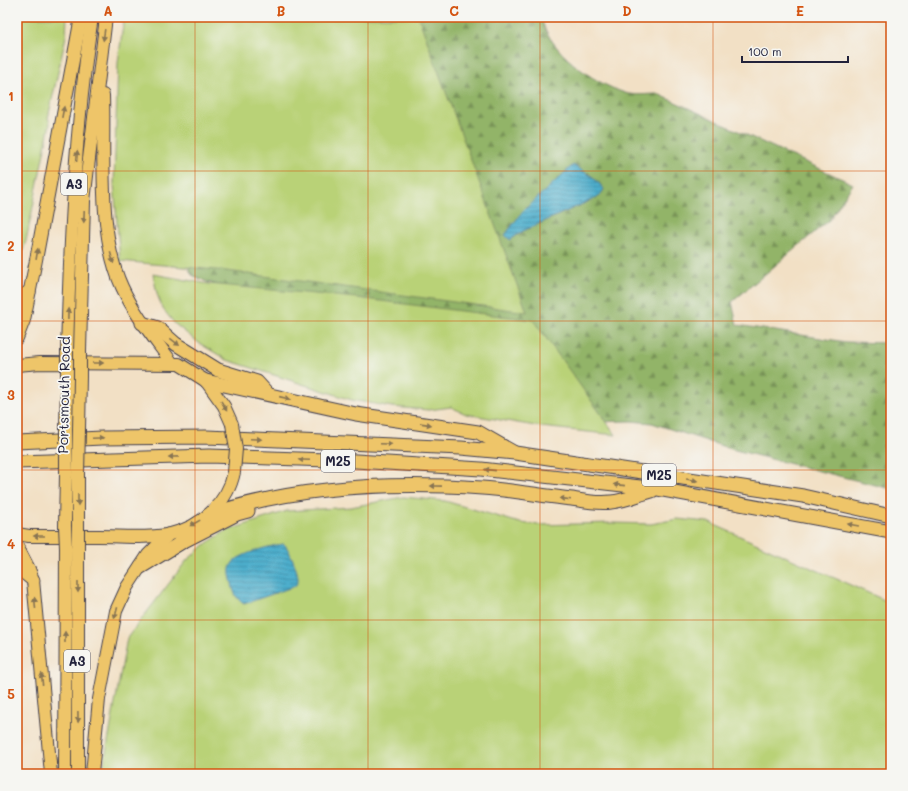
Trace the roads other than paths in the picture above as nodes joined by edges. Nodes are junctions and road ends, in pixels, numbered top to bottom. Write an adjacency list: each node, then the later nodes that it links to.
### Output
1 (81, 17): 5 (highway, A3, one-way to 1)
2 (92, 17): 24 (highway, Portsmouth Road / A3, one-way to 2, bridge)
3 (106, 17): 4 (highway, Portsmouth Road / A3, one-way to 4)
4 (102, 53): 7 (highway, A3, one-way to 7); 24 (highway, Portsmouth Road / A3, one-way to 24, bridge)
5 (29, 292): 6 (highway); 8 (highway, A3)
6 (17, 304)
7 (142, 323): 9 (highway, A3); 12 (highway, M25, one-way to 12)
8 (17, 338)
9 (172, 363): 10 (highway, one-way to 9); 11 (highway)
10 (17, 365)
11 (206, 381): 12 (highway, M25); 18 (highway, one-way to 18, bridge)
12 (268, 394): 14 (highway, M25, one-way to 14)
13 (17, 442): 14 (highway, M25, one-way to 14)
14 (515, 453): 19 (highway, M25, one-way to 19)
15 (17, 462): 16 (highway, M25, one-way to 15)
16 (658, 489): 17 (highway, M25, one-way to 17); 20 (highway, M25, one-way to 16)
17 (278, 497): 18 (highway); 26 (highway, M25)
18 (209, 515): 22 (highway, one-way to 22)
19 (891, 516)
20 (891, 532)
21 (17, 534): 22 (highway, one-way to 21)
22 (170, 534): 26 (highway, A3)
23 (17, 546): 27 (highway)
24 (72, 548): 29 (highway, Portsmouth Road / A3, one-way to 24); 30 (highway, Portsmouth Road / A3, one-way to 30)
25 (17, 563): 27 (highway)
26 (141, 567): 31 (highway, A3, one-way to 31)
27 (33, 580): 28 (highway, one-way to 27)
28 (51, 774)
29 (65, 774)
30 (78, 774)
31 (92, 774)

